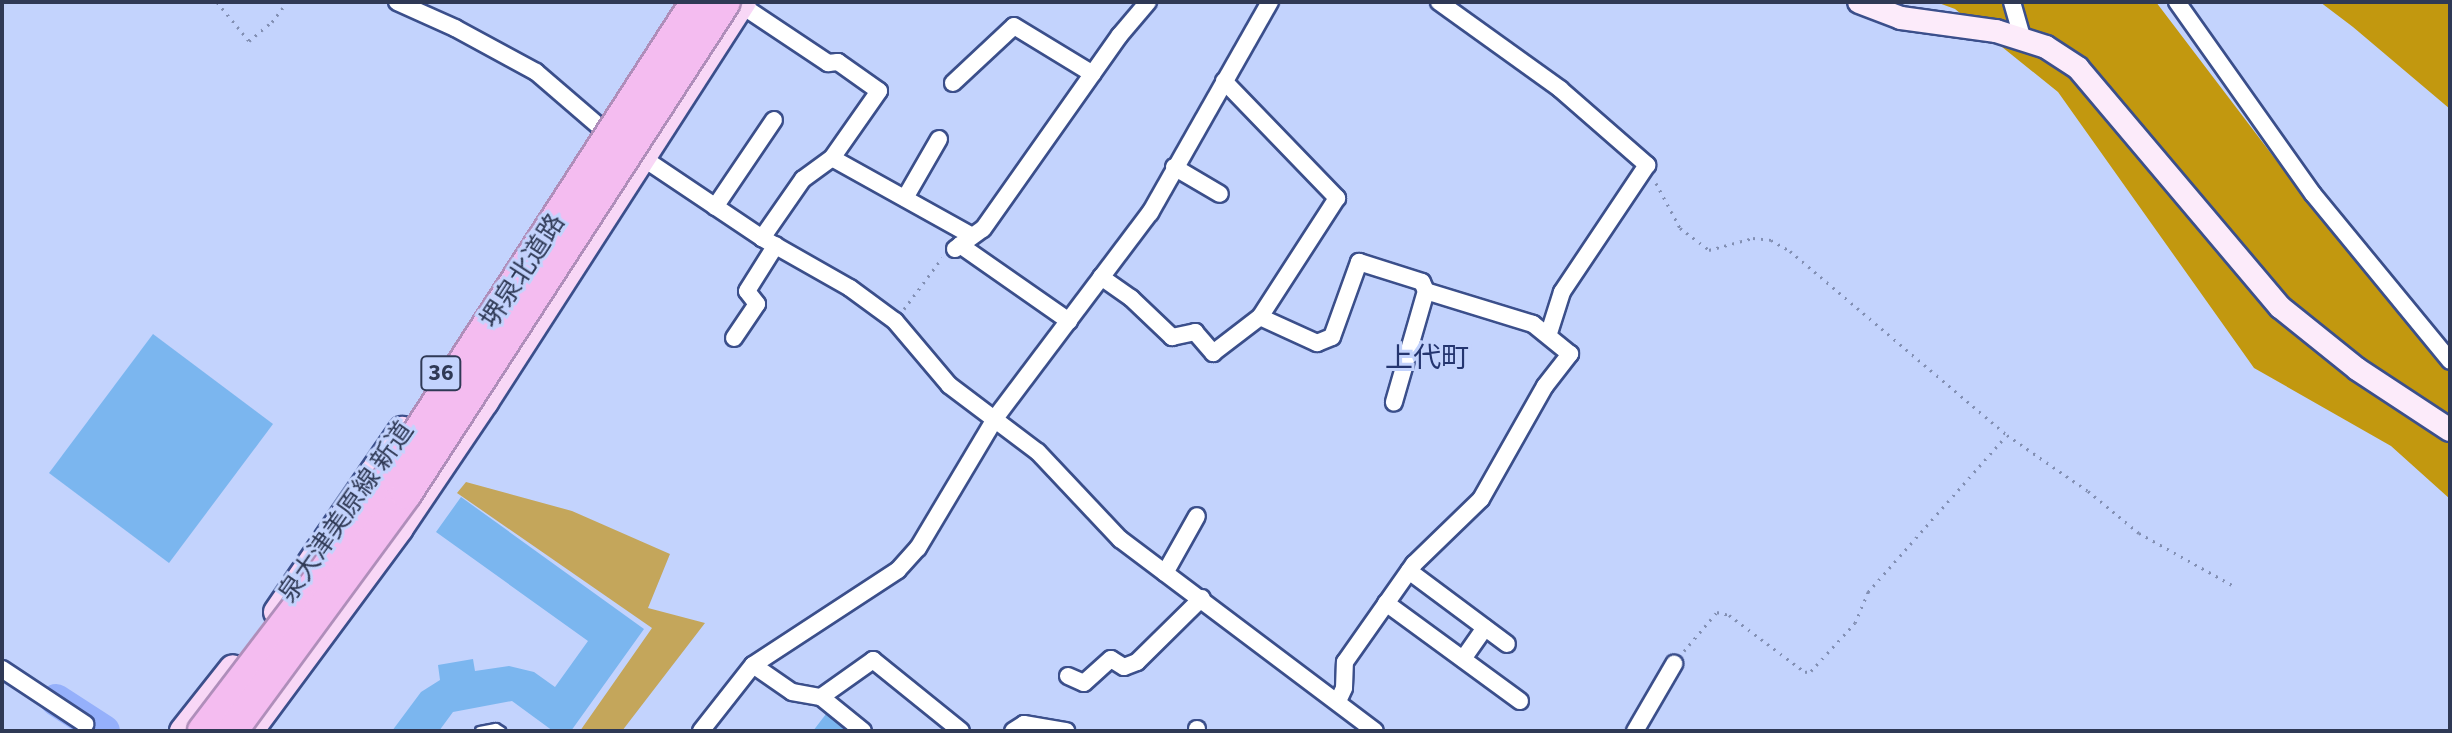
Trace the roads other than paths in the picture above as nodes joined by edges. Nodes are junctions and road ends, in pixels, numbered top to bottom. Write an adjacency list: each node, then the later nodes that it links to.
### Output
1 (397, 2): 16 (street)
2 (679, 2): 16 (main road, 泉大津美原線 新道 / 36)
3 (696, 2): 53 (highway, 堺泉北道路, bridge)
4 (1148, 2): 12 (street)
5 (1270, 2): 13 (street)
6 (1439, 2): 30 (street)
7 (1859, 2): 11 (street)
8 (2012, 2): 11 (street)
9 (2177, 2): 32 (street)
10 (736, 3): 18 (street); 19 (main road, 泉大津美原線 新道 / 36); 54 (highway, 堺泉北道路, bridge)
11 (2023, 40): 35 (street)
12 (1093, 74): 14 (street); 25 (street)
13 (1224, 81): 20 (street); 28 (street)
14 (953, 83)
15 (774, 120): 23 (street)
16 (598, 129): 19 (street); 52 (main road, 泉大津美原線 新道 / 36)
17 (939, 139): 22 (street)
18 (832, 158): 22 (street); 24 (street)
19 (644, 159): 23 (street); 55 (main road, 泉大津美原線 新道 / 36)
20 (1174, 167): 21 (street); 26 (street)
21 (1220, 194)
22 (905, 198): 25 (street)
23 (715, 207): 24 (street)
24 (769, 241): 31 (street); 34 (street)
25 (962, 243): 29 (street)
26 (1101, 277): 28 (street); 29 (street)
27 (1426, 291): 28 (street); 30 (street); 33 (street)
28 (1260, 317)
29 (1069, 321): 34 (street)
30 (1549, 333): 37 (street)
31 (734, 338)
32 (2450, 361)
33 (1394, 402)
34 (996, 417): 38 (street); 45 (street)
35 (2450, 430)
36 (1197, 516): 38 (street)
37 (1409, 571): 40 (street); 41 (street)
38 (1165, 573): 39 (street)
39 (1202, 598): 47 (street); 49 (street)
40 (1386, 603): 43 (street); 49 (street)
41 (1485, 628): 42 (street); 43 (street)
42 (1507, 644)
43 (1463, 659): 50 (street)
44 (1674, 664): 64 (street)
45 (753, 665): 48 (street); 58 (street)
46 (2, 669): 51 (street)
47 (1068, 676)
48 (821, 697): 59 (street); 60 (street)
49 (1338, 701): 63 (street)
50 (1520, 701)
51 (89, 728)
52 (183, 731)
53 (203, 731)
54 (232, 731)
55 (250, 731)
56 (480, 731): 57 (lane)
57 (501, 731)
58 (701, 731)
59 (863, 731)
60 (961, 731)
61 (1013, 731): 62 (street)
62 (1066, 731)
63 (1375, 731)
64 (1635, 731)

